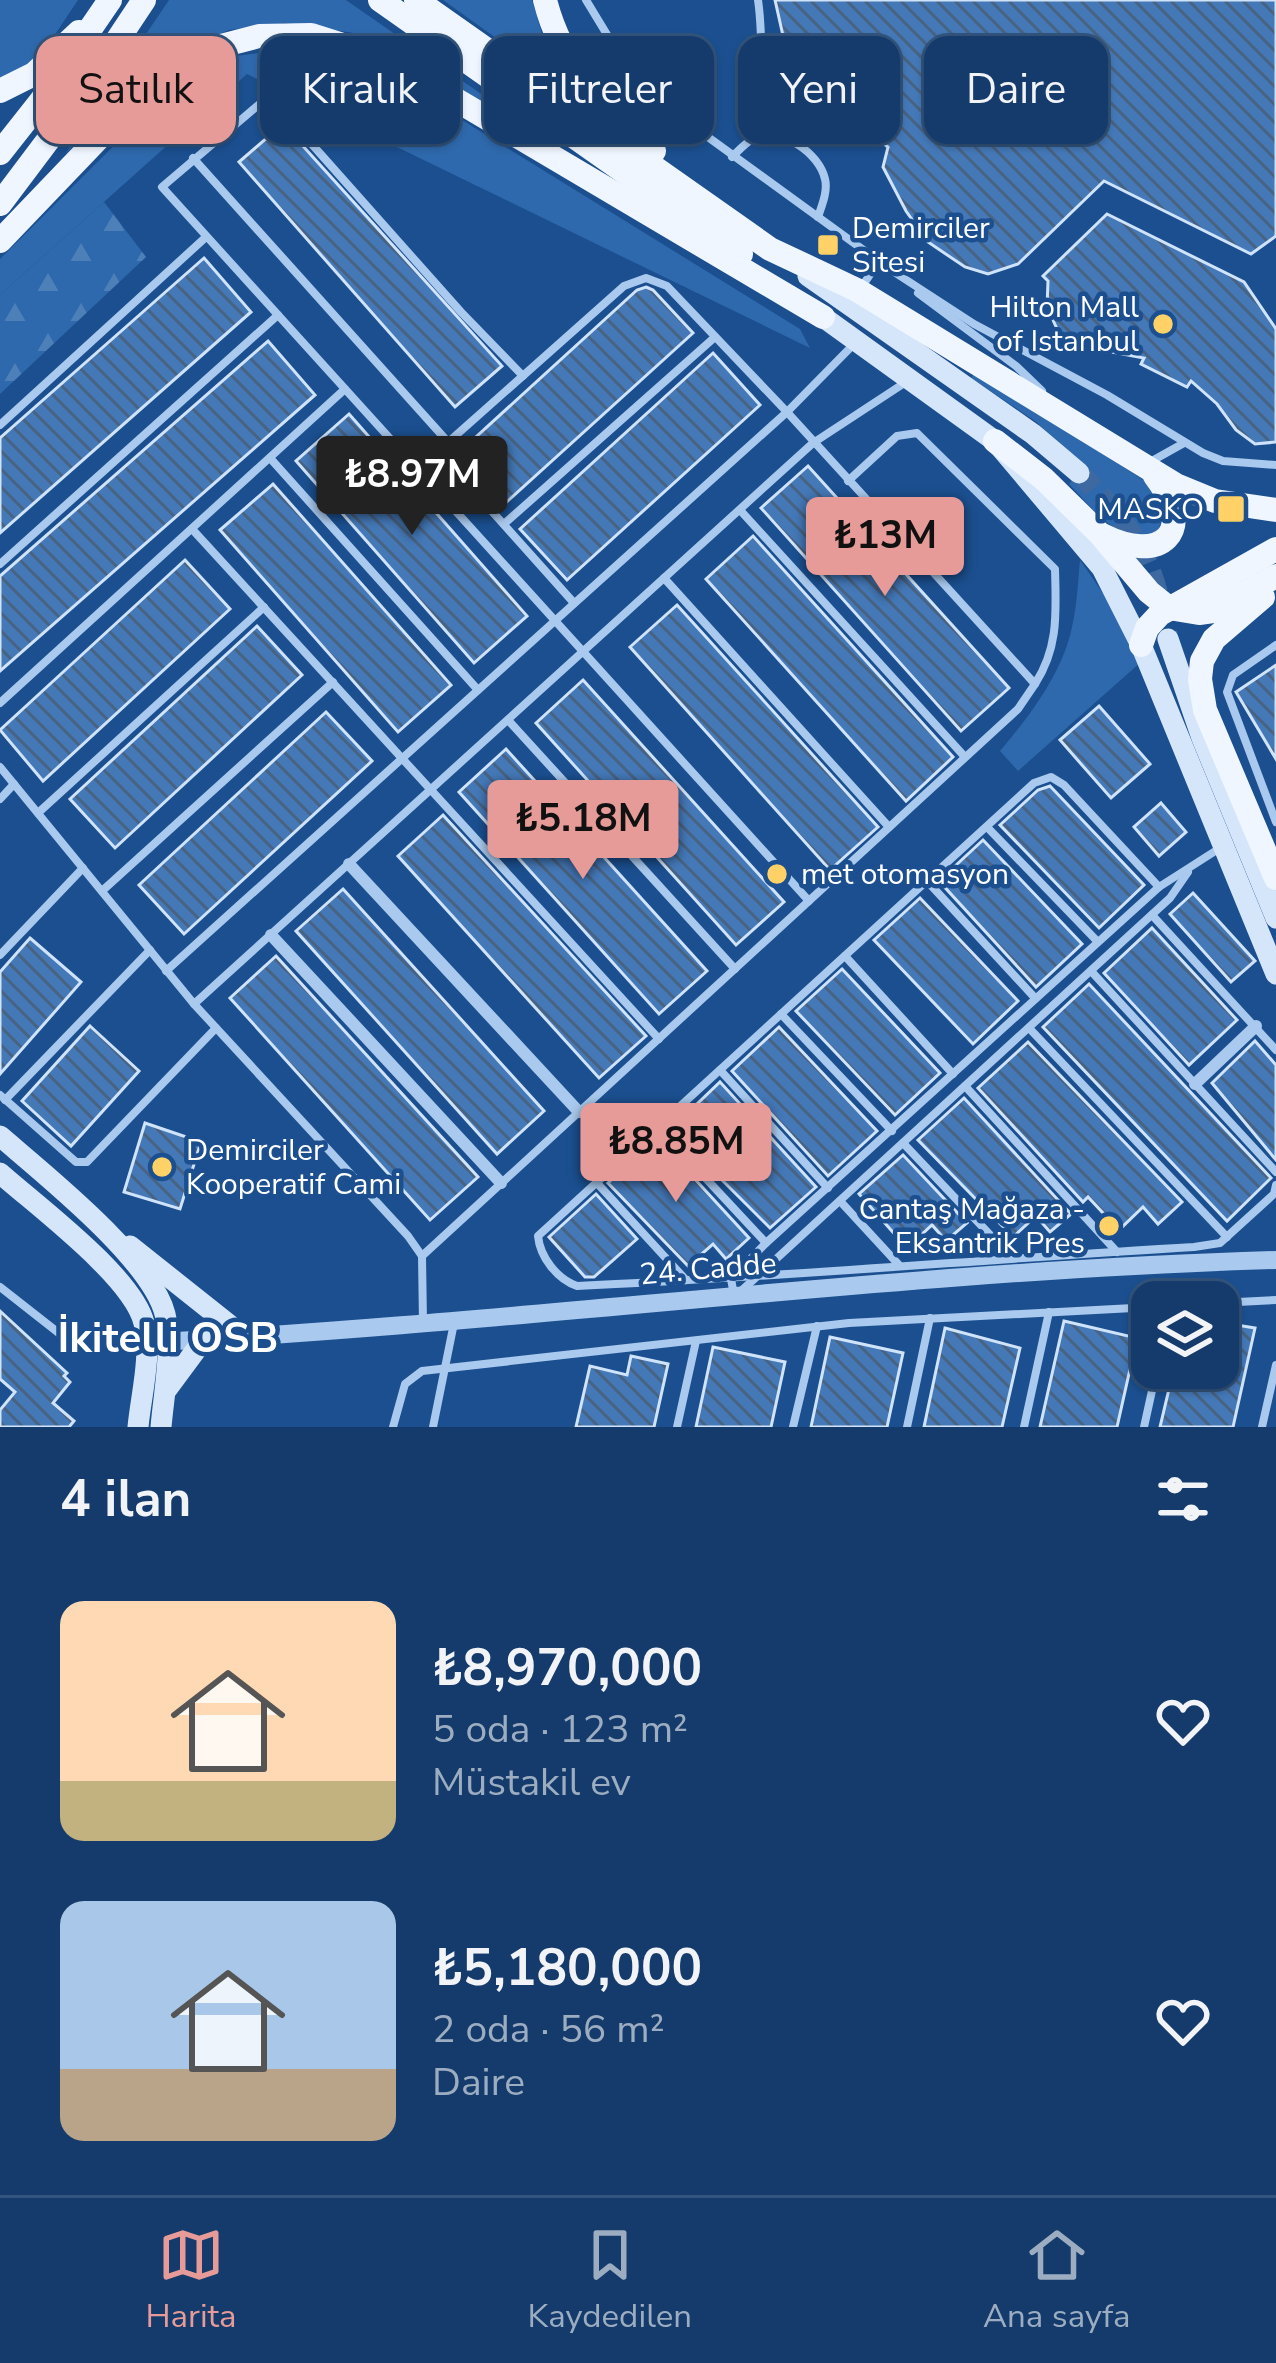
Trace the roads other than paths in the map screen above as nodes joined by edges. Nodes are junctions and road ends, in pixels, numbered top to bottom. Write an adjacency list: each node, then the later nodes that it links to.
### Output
1 (110, 0): 8 (main road)
2 (144, 0): 16 (main road)
3 (380, 0): 25 (main road)
4 (416, 0): 20 (main road)
5 (545, 0): 20 (main road)
6 (586, 0): 14 (lane)
7 (758, 0): 9 (lane)
8 (93, 27): 10 (main road); 13 (main road)
9 (762, 36)
10 (0, 91)
11 (748, 144): 14 (lane)
12 (798, 144): 17 (lane)
13 (0, 153)
14 (732, 157): 17 (lane)
15 (193, 158): 18 (lane); 28 (lane); 35 (lane)
16 (0, 204)
17 (818, 217): 21 (lane)
18 (206, 237): 24 (lane); 33 (lane)
19 (0, 241): 25 (main road)
20 (770, 249): 23 (main road); 43 (main road)
21 (868, 253): 22 (lane); 23 (lane)
22 (891, 270): 31 (lane); 36 (lane)
23 (857, 290): 31 (main road)
24 (278, 315): 30 (lane); 51 (lane)
25 (823, 317): 27 (main road)
26 (715, 337): 28 (lane); 32 (lane); 47 (lane)
27 (855, 343): 29 (main road); 32 (lane)
28 (523, 376): 35 (lane)
29 (909, 380): 34 (main road); 37 (lane)
30 (345, 389): 39 (lane); 42 (lane)
31 (1058, 411): 40 (main road)
32 (787, 412): 37 (lane); 54 (lane)
33 (0, 425)
34 (995, 441): 49 (main road); 59 (main road)
35 (448, 442): 38 (lane)
36 (1185, 442): 40 (lane); 41 (lane)
37 (813, 443): 44 (lane); 46 (lane)
38 (438, 451): 42 (lane); 47 (lane)
39 (270, 458): 48 (lane); 64 (lane)
40 (1146, 465): 45 (main road); 49 (main road)
41 (1276, 465)
42 (418, 469): 57 (lane)
43 (1078, 473)
44 (848, 481): 63 (lane); 63 (lane)
45 (1276, 509)
46 (740, 510): 52 (lane); 67 (lane)
47 (504, 524): 54 (lane)
48 (192, 529): 55 (lane); 65 (lane)
49 (1100, 534): 56 (main road)
50 (1276, 549): 56 (main road)
51 (0, 564)
52 (664, 578): 61 (lane); 76 (lane)
53 (1276, 578): 56 (main road); 81 (main road)
54 (574, 603): 57 (lane)
55 (264, 607): 62 (lane); 73 (lane)
56 (1169, 608): 59 (main road)
57 (555, 620): 61 (lane); 64 (lane)
58 (1168, 639): 87 (main road)
59 (1142, 645): 77 (main road)
60 (1276, 645): 74 (lane)
61 (583, 652): 66 (lane); 85 (lane)
62 (333, 682): 68 (lane); 84 (lane)
63 (1035, 684): 67 (lane)
64 (478, 690): 68 (lane)
65 (0, 703)
66 (508, 720): 71 (lane); 93 (lane)
67 (965, 757): 76 (lane)
68 (402, 758): 71 (lane); 94 (lane)
69 (0, 766): 70 (lane)
70 (14, 784): 72 (lane); 73 (lane)
71 (431, 790): 78 (lane); 103 (lane)
72 (0, 799)
73 (38, 813): 79 (lane)
74 (1276, 821)
75 (986, 826): 82 (lane); 83 (lane); 89 (lane)
76 (889, 827): 85 (lane)
77 (1225, 844): 80 (lane); 96 (main road)
78 (349, 864): 88 (lane); 110 (street)
79 (82, 868): 84 (lane); 91 (lane)
80 (1190, 870): 83 (lane); 86 (lane)
81 (1276, 878)
82 (927, 881): 92 (lane); 97 (lane)
83 (1159, 887): 89 (lane)
84 (102, 891): 90 (lane)
85 (809, 901): 93 (lane)
86 (1152, 915): 95 (lane); 100 (lane)
87 (1276, 918)
88 (271, 934): 98 (lane); 118 (street)
89 (1097, 941): 97 (lane)
90 (150, 950): 94 (lane); 109 (lane)
91 (0, 955)
92 (845, 956): 99 (lane); 106 (lane)
93 (735, 969): 103 (lane)
94 (166, 971): 98 (lane)
95 (1091, 971): 102 (lane); 107 (lane)
96 (1276, 974)
97 (1035, 998): 106 (lane)
98 (194, 1004): 101 (lane)
99 (781, 1014): 105 (lane); 112 (lane)
100 (1256, 1026): 104 (lane); 107 (street)
101 (216, 1028): 109 (lane); 126 (lane)
102 (1029, 1028): 108 (lane); 123 (lane)
103 (659, 1039): 110 (lane)
104 (1276, 1050)
105 (720, 1070): 111 (lane); 120 (lane)
106 (953, 1074): 112 (lane)
107 (1195, 1084): 115 (lane)
108 (965, 1086): 114 (lane); 125 (lane)
109 (3, 1097)
110 (579, 1112): 118 (lane)
111 (658, 1127): 117 (lane); 124 (lane)
112 (892, 1131): 120 (lane)
113 (0, 1136): 122 (main road)
114 (903, 1143): 121 (lane); 127 (lane)
115 (1276, 1172)
116 (0, 1173): 145 (main road)
117 (597, 1183): 131 (lane); 131 (lane)
118 (501, 1184): 126 (lane)
119 (1276, 1185): 123 (lane)
120 (828, 1188): 124 (lane)
121 (840, 1201): 129 (lane); 130 (lane)
122 (86, 1210): 142 (main road); 145 (main road)
123 (1227, 1237): 125 (lane)
124 (766, 1243): 133 (lane)
125 (1117, 1252): 127 (lane)
126 (422, 1256): 140 (lane)
127 (1012, 1258): 129 (lane)
128 (1276, 1260): 133 (street, 24. Cadde)
129 (899, 1265): 130 (lane)
130 (755, 1278): 133 (lane); 133 (lane)
131 (687, 1281): 133 (lane)
132 (0, 1287): 146 (lane)
133 (733, 1288): 139 (street, 24. Cadde)
134 (1276, 1300): 135 (lane)
135 (1239, 1303)
136 (1131, 1308): 137 (lane)
137 (1049, 1312): 138 (lane); 158 (lane)
138 (930, 1318): 141 (lane); 157 (lane)
139 (454, 1322): 140 (street, 24. Cadde); 148 (lane)
140 (423, 1324): 142 (street, 24. Cadde)
141 (817, 1326): 144 (lane); 156 (lane)
142 (242, 1335): 143 (street, 24. Cadde)
143 (204, 1339): 145 (street, 24. Cadde); 150 (main road)
144 (696, 1340): 148 (lane); 155 (lane)
145 (156, 1342): 150 (main road); 151 (main road)
146 (74, 1345)
147 (1276, 1364): 160 (lane)
148 (445, 1369): 153 (lane); 154 (lane)
149 (1152, 1389): 159 (lane)
150 (164, 1395): 152 (main road)
151 (138, 1427)
152 (161, 1427)
153 (393, 1427)
154 (433, 1427)
155 (676, 1427)
156 (793, 1427)
157 (907, 1427)
158 (1024, 1427)
159 (1144, 1427)
160 (1262, 1427)

